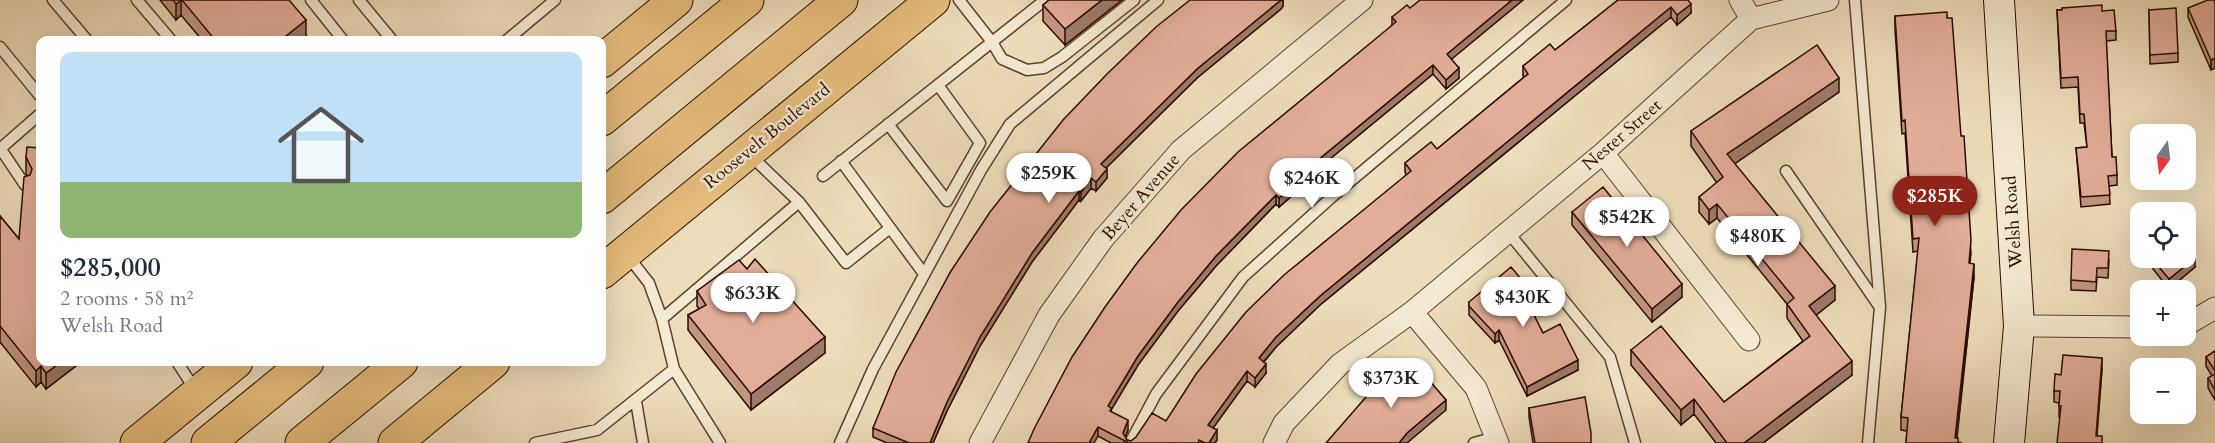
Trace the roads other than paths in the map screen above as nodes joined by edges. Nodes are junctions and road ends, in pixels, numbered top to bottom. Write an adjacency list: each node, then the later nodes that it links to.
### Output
1 (53, 0): 21 (lane)
2 (137, 0): 22 (lane)
3 (311, 0): 23 (lane)
4 (359, 0): 24 (lane)
5 (555, 0): 25 (lane)
6 (747, 0): 31 (highway)
7 (842, 0): 41 (highway)
8 (933, 0): 35 (highway, Roosevelt Boulevard)
9 (959, 0): 26 (lane)
10 (1045, 0): 26 (lane)
11 (1134, 0): 26 (lane)
12 (1158, 0): 46 (lane)
13 (1566, 0): 76 (lane)
14 (1740, 0): 20 (street)
15 (1828, 0): 20 (street, Nester Street)
16 (1855, 0): 47 (lane)
17 (1999, 0): 52 (main road, Welsh Road)
18 (1354, 2): 75 (street, Beyer Avenue)
19 (663, 4): 28 (highway)
20 (1751, 20): 36 (street, Nester Street)
21 (84, 36)
22 (168, 36)
23 (340, 36)
24 (390, 36)
25 (512, 36)
26 (992, 42): 29 (lane)
27 (0, 47): 30 (lane)
28 (606, 57)
29 (938, 85): 33 (lane); 33 (lane)
30 (36, 91)
31 (606, 116)
32 (36, 118): 34 (lane)
33 (888, 124): 37 (lane)
34 (0, 149): 40 (lane)
35 (748, 152): 42 (lane); 45 (highway, Roosevelt Boulevard)
36 (1603, 153): 44 (street, Nester Street); 54 (street)
37 (841, 161): 39 (lane); 43 (lane)
38 (1786, 171): 47 (lane)
39 (823, 176)
40 (25, 185)
41 (606, 194)
42 (799, 202): 43 (lane); 50 (lane)
43 (890, 228): 46 (lane)
44 (1508, 231): 49 (street, Nester Street); 79 (lane)
45 (613, 262): 50 (lane)
46 (924, 274): 74 (lane)
47 (1880, 307): 80 (lane)
48 (2215, 308): 51 (street)
49 (1412, 312): 67 (street); 77 (street, Nester Street)
50 (662, 319): 61 (lane)
51 (2196, 319)
52 (2019, 326): 53 (street); 81 (main road, Welsh Road)
53 (2130, 327)
54 (1749, 340)
55 (180, 366): 62 (lane)
56 (231, 366): 62 (highway)
57 (270, 366): 65 (highway)
58 (302, 366): 65 (highway)
59 (396, 366): 63 (highway)
60 (488, 366): 66 (highway)
61 (674, 369): 64 (lane); 73 (lane)
62 (197, 393): 68 (highway)
63 (353, 401): 69 (highway); 70 (highway)
64 (636, 401): 71 (lane); 72 (lane)
65 (214, 438)
66 (402, 440)
67 (1497, 440): 78 (lane)
68 (137, 443)
69 (302, 443)
70 (321, 443)
71 (535, 443)
72 (644, 443)
73 (720, 443)
74 (840, 443)
75 (980, 443)
76 (1130, 443)
77 (1274, 443)
78 (1474, 443)
79 (1635, 443)
80 (1868, 443)
81 (2008, 443)

